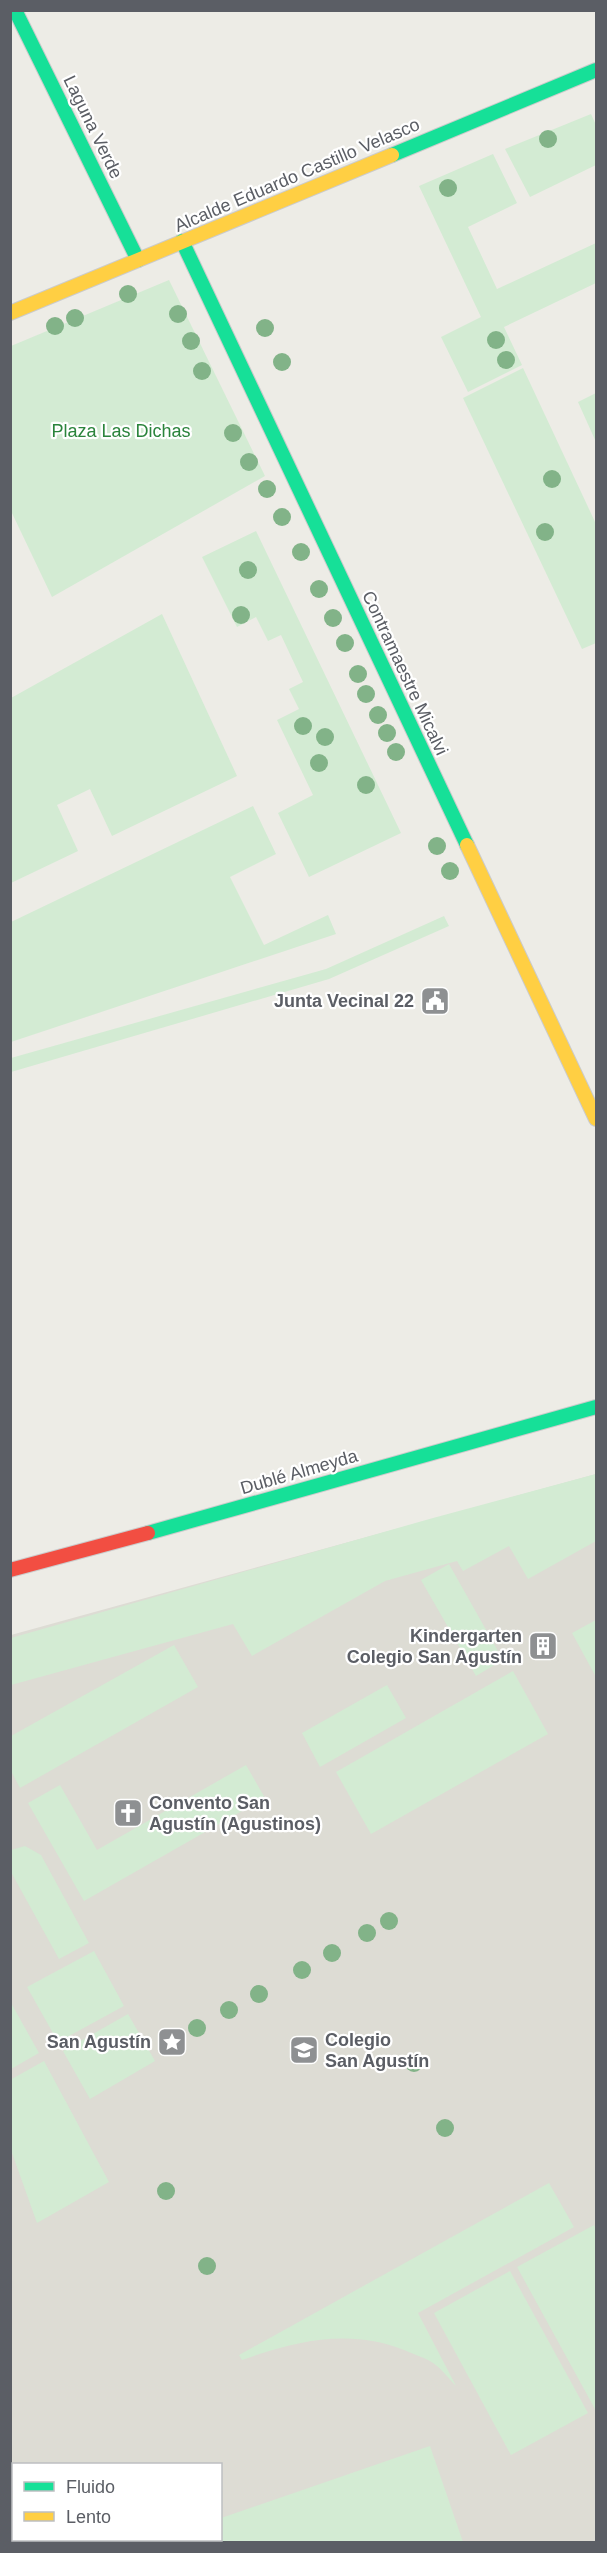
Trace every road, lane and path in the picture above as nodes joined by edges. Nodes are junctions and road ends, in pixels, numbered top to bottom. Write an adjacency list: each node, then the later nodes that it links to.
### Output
1 (15, 10): 4 (street, Laguna Verde)
2 (597, 70): 3 (street, Alcalde Eduardo Castillo Velasco)
3 (182, 242): 4 (street, Alcalde Eduardo Castillo Velasco); 6 (street, Contramaestre Micalvi)
4 (138, 260): 5 (street, Alcalde Eduardo Castillo Velasco)
5 (10, 313)
6 (597, 1119)
7 (597, 1407): 8 (street, Dublé Almeyda)
8 (10, 1570)

